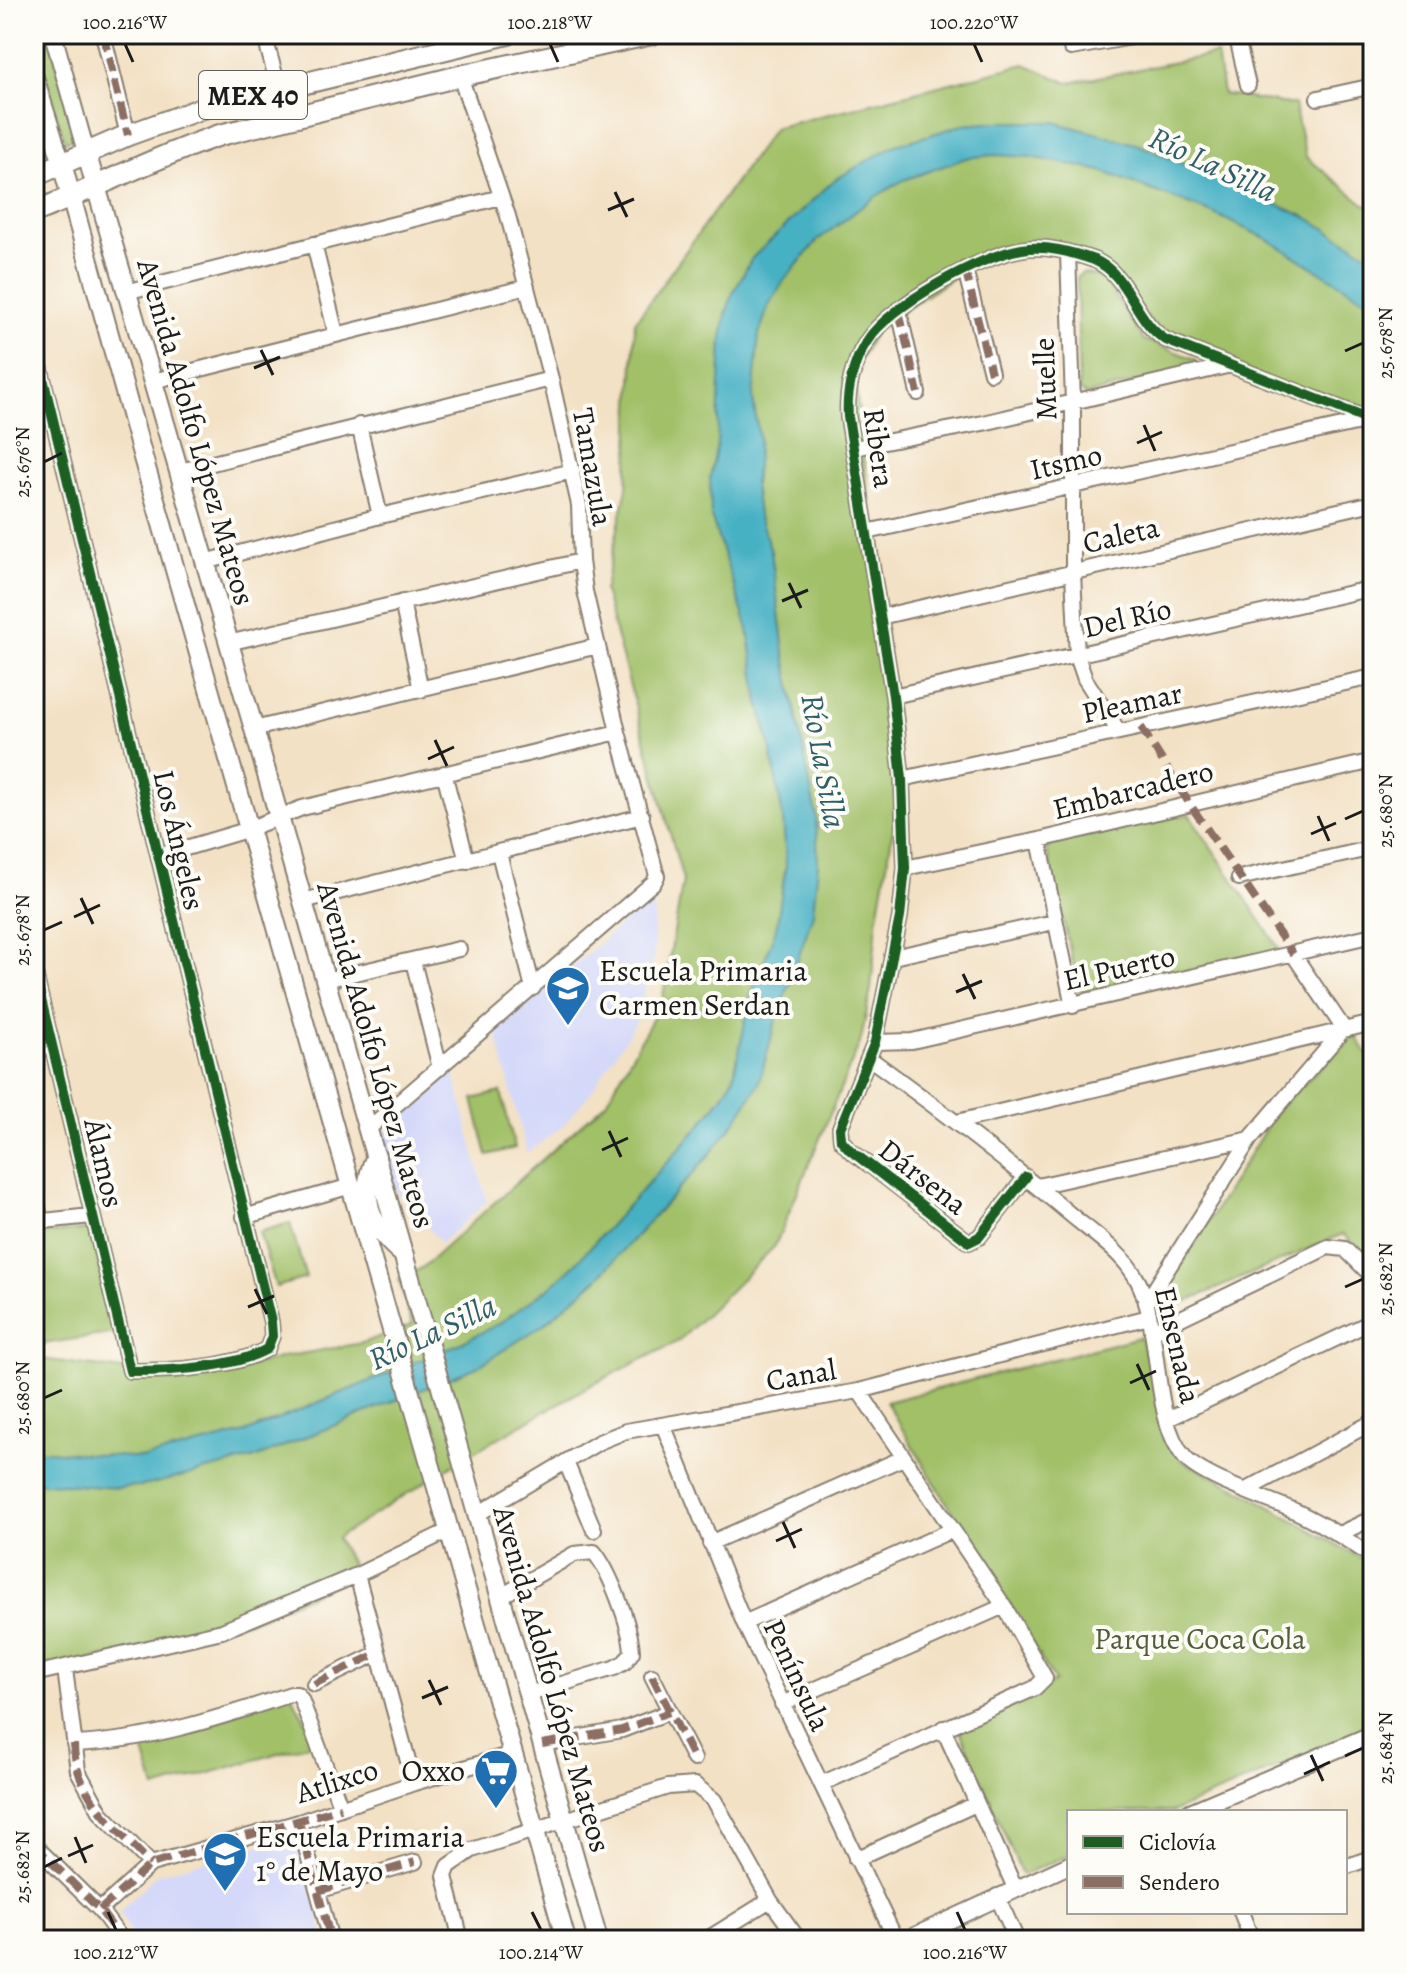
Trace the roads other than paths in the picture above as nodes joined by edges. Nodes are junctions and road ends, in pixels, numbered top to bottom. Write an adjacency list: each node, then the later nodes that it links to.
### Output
1 (53, 34): 16 (street)
2 (103, 34): 15 (street)
3 (264, 34): 13 (street)
4 (508, 34): 13 (main road, MEX 40)
5 (652, 34): 10 (main road, MEX 40)
6 (1148, 34): 8 (street)
7 (1236, 34): 11 (street)
8 (1071, 48)
9 (34, 74): 17 (street)
10 (460, 76): 18 (main road, MEX 40); 21 (street, Tamazula)
11 (1248, 85)
12 (1373, 86): 14 (street)
13 (279, 89): 15 (main road, MEX 40)
14 (1318, 98)
15 (128, 135): 16 (main road, MEX 40); 18 (main road)
16 (86, 152): 17 (main road, MEX 40); 20 (main road, Avenida Adolfo López Mateos)
17 (62, 164): 19 (main road, MEX 40); 22 (main road, Avenida Adolfo López Mateos)
18 (136, 167): 20 (main road, MEX 40)
19 (34, 176)
20 (96, 187): 22 (main road, MEX 40); 28 (main road, Avenida Adolfo López Mateos)
21 (501, 197): 24 (street); 27 (street, Tamazula)
22 (71, 198): 23 (main road, MEX 40); 42 (main road, Avenida Adolfo López Mateos)
23 (34, 212)
24 (314, 244): 28 (street); 30 (street)
25 (1068, 253): 26 (street, Ribera); 32 (street, Ribera); 37 (street, Muelle)
26 (965, 269): 29 (street, Ribera); 33 (street)
27 (527, 287): 30 (street); 34 (street, Tamazula)
28 (126, 292): 35 (main road, Avenida Adolfo López Mateos)
29 (899, 311): 36 (street); 40 (street, Ribera)
30 (336, 334): 35 (street)
31 (34, 341): 73 (street, Los Ángeles)
32 (1231, 365): 37 (street); 38 (street, Ribera)
33 (991, 373)
34 (551, 379): 39 (street); 44 (street, Tamazula)
35 (153, 381): 41 (main road, Avenida Adolfo López Mateos)
36 (918, 393)
37 (1073, 403): 40 (street); 45 (street, Muelle)
38 (1371, 421): 45 (street, Itsmo)
39 (359, 425): 43 (street); 47 (street)
40 (854, 448): 48 (street, Ribera)
41 (174, 452): 42 (main road); 43 (main road, Avenida Adolfo López Mateos)
42 (144, 461): 69 (main road, Avenida Adolfo López Mateos)
43 (180, 471): 50 (main road, Avenida Adolfo López Mateos)
44 (573, 471): 47 (street); 49 (street, Tamazula)
45 (1074, 487): 48 (street, Itsmo); 51 (street, Muelle)
46 (1373, 503): 51 (street, Caleta)
47 (380, 516): 50 (street)
48 (867, 532): 54 (street, Ribera)
49 (581, 561): 53 (street); 56 (street, Tamazula)
50 (205, 562): 55 (main road, Avenida Adolfo López Mateos)
51 (1073, 573): 54 (street, Caleta); 57 (street, Muelle)
52 (1373, 588): 57 (street, Del Río)
53 (402, 602): 55 (street); 59 (street)
54 (880, 617): 60 (street, Ribera)
55 (228, 643): 61 (main road, Avenida Adolfo López Mateos)
56 (598, 646): 59 (street); 62 (street, Tamazula)
57 (1077, 656): 60 (street, Del Río); 63 (street, Muelle)
58 (1373, 677): 63 (street, Pleamar)
59 (421, 690): 61 (street)
60 (893, 696): 66 (street, Ribera)
61 (254, 729): 68 (main road, Avenida Adolfo López Mateos)
62 (618, 732): 65 (street); 67 (street, Tamazula)
63 (1119, 732): 66 (street, Pleamar)
64 (1373, 761): 70 (street, Embarcadero)
65 (444, 773): 68 (street); 74 (street)
66 (902, 779): 75 (street, Ribera)
67 (642, 816): 72 (street); 86 (street, Tamazula)
68 (278, 817): 69 (street); 77 (main road, Avenida Adolfo López Mateos)
69 (249, 828): 73 (street); 100 (main road, Avenida Adolfo López Mateos)
70 (1039, 840): 75 (street, Embarcadero); 78 (street)
71 (1373, 848): 76 (street)
72 (499, 853): 74 (street); 86 (street)
73 (159, 856): 103 (street, Los Ángeles)
74 (467, 861): 77 (street)
75 (905, 868): 82 (street, Ribera)
76 (1239, 878)
77 (303, 901): 85 (main road, Avenida Adolfo López Mateos)
78 (1054, 922): 82 (street); 87 (street)
79 (1373, 935): 81 (street, El Puerto)
80 (459, 949): 83 (street)
81 (1293, 954): 87 (street, El Puerto); 89 (street)
82 (893, 957): 92 (street, Ribera)
83 (413, 961): 85 (street); 94 (street)
84 (34, 970): 90 (street, Álamos)
85 (325, 980): 96 (main road, Avenida Adolfo López Mateos)
86 (533, 988): 94 (street)
87 (1073, 1006): 92 (street, El Puerto)
88 (1373, 1023): 89 (street)
89 (1344, 1029): 95 (street); 97 (street)
90 (51, 1039): 91 (street); 102 (street, Álamos)
91 (34, 1042)
92 (875, 1042): 93 (street, Ribera)
93 (869, 1058): 95 (street, Ensenada); 98 (street, Ribera)
94 (440, 1068): 96 (street)
95 (957, 1122): 99 (street, Ensenada)
96 (368, 1129): 116 (main road, Avenida Adolfo López Mateos)
97 (1250, 1139): 99 (street); 106 (street)
98 (841, 1140): 99 (street, Dársena)
99 (1031, 1182): 106 (street, Ensenada)
100 (351, 1186): 103 (street); 118 (main road, Avenida Adolfo López Mateos)
101 (34, 1191): 104 (street)
102 (91, 1216): 104 (street); 108 (street, Álamos)
103 (244, 1217): 108 (street, Los Ángeles)
104 (38, 1221)
105 (1373, 1277): 106 (street, Canal)
106 (1149, 1318): 109 (street, Canal); 110 (street, Ensenada)
107 (1373, 1321): 110 (street)
108 (267, 1349)
109 (859, 1391): 112 (street, Canal); 113 (street)
110 (1168, 1419): 115 (street, Ensenada)
111 (1373, 1422): 115 (street)
112 (664, 1427): 114 (street, Canal); 122 (street, Península)
113 (903, 1458): 120 (street); 122 (street)
114 (566, 1462): 116 (street, Canal); 119 (street)
115 (1246, 1490): 121 (street, Ensenada)
116 (476, 1515): 125 (main road, Avenida Adolfo López Mateos)
117 (1373, 1518): 121 (street)
118 (450, 1530): 124 (street); 140 (main road, Avenida Adolfo López Mateos)
119 (594, 1530)
120 (952, 1530): 126 (street); 127 (street)
121 (1339, 1534): 123 (street, Ensenada)
122 (710, 1543): 127 (street, Península)
123 (1373, 1557)
124 (357, 1575): 128 (street); 129 (street)
125 (500, 1597): 133 (main road, Avenida Adolfo López Mateos); 133 (street)
126 (1004, 1606): 134 (street); 136 (street)
127 (744, 1623): 134 (street, Península)
128 (378, 1653): 132 (street); 142 (street)
129 (65, 1669): 130 (street); 138 (street)
130 (34, 1674)
131 (652, 1676): 135 (street)
132 (314, 1684)
133 (529, 1694): 139 (main road, Avenida Adolfo López Mateos)
134 (782, 1704): 143 (street, Península)
135 (669, 1712): 139 (street); 141 (street)
136 (943, 1728): 143 (street); 144 (street)
137 (1373, 1734): 146 (street)
138 (74, 1744): 145 (street); 154 (street)
139 (542, 1744): 147 (main road, Avenida Adolfo López Mateos)
140 (512, 1754): 142 (street, Atlixco); 149 (main road, Avenida Adolfo López Mateos)
141 (694, 1759)
142 (414, 1783): 145 (street, Atlixco)
143 (821, 1784): 152 (street, Península)
144 (976, 1804): 152 (street); 157 (street)
145 (341, 1808): 148 (street, Atlixco)
146 (1197, 1810)
147 (563, 1819): 149 (street); 160 (street); 167 (main road, Avenida Adolfo López Mateos)
148 (299, 1822): 154 (street, Atlixco); 158 (street)
149 (534, 1829): 165 (street); 166 (main road, Avenida Adolfo López Mateos)
150 (34, 1845): 161 (street)
151 (1373, 1857): 156 (street)
152 (856, 1859): 170 (street, Península)
153 (415, 1862): 158 (street)
154 (151, 1864): 161 (street, Atlixco)
155 (1067, 1866): 157 (street)
156 (1347, 1866)
157 (1015, 1888): 159 (street)
158 (318, 1891): 164 (street)
159 (997, 1896): 171 (street); 172 (street)
160 (770, 1900): 168 (street); 169 (street)
161 (100, 1910): 163 (street)
162 (1242, 1914): 173 (street)
163 (122, 1940)
164 (331, 1940)
165 (461, 1940)
166 (566, 1940)
167 (598, 1940)
168 (706, 1940)
169 (799, 1940)
170 (896, 1940)
171 (906, 1940)
172 (1017, 1940)
173 (1252, 1940)

